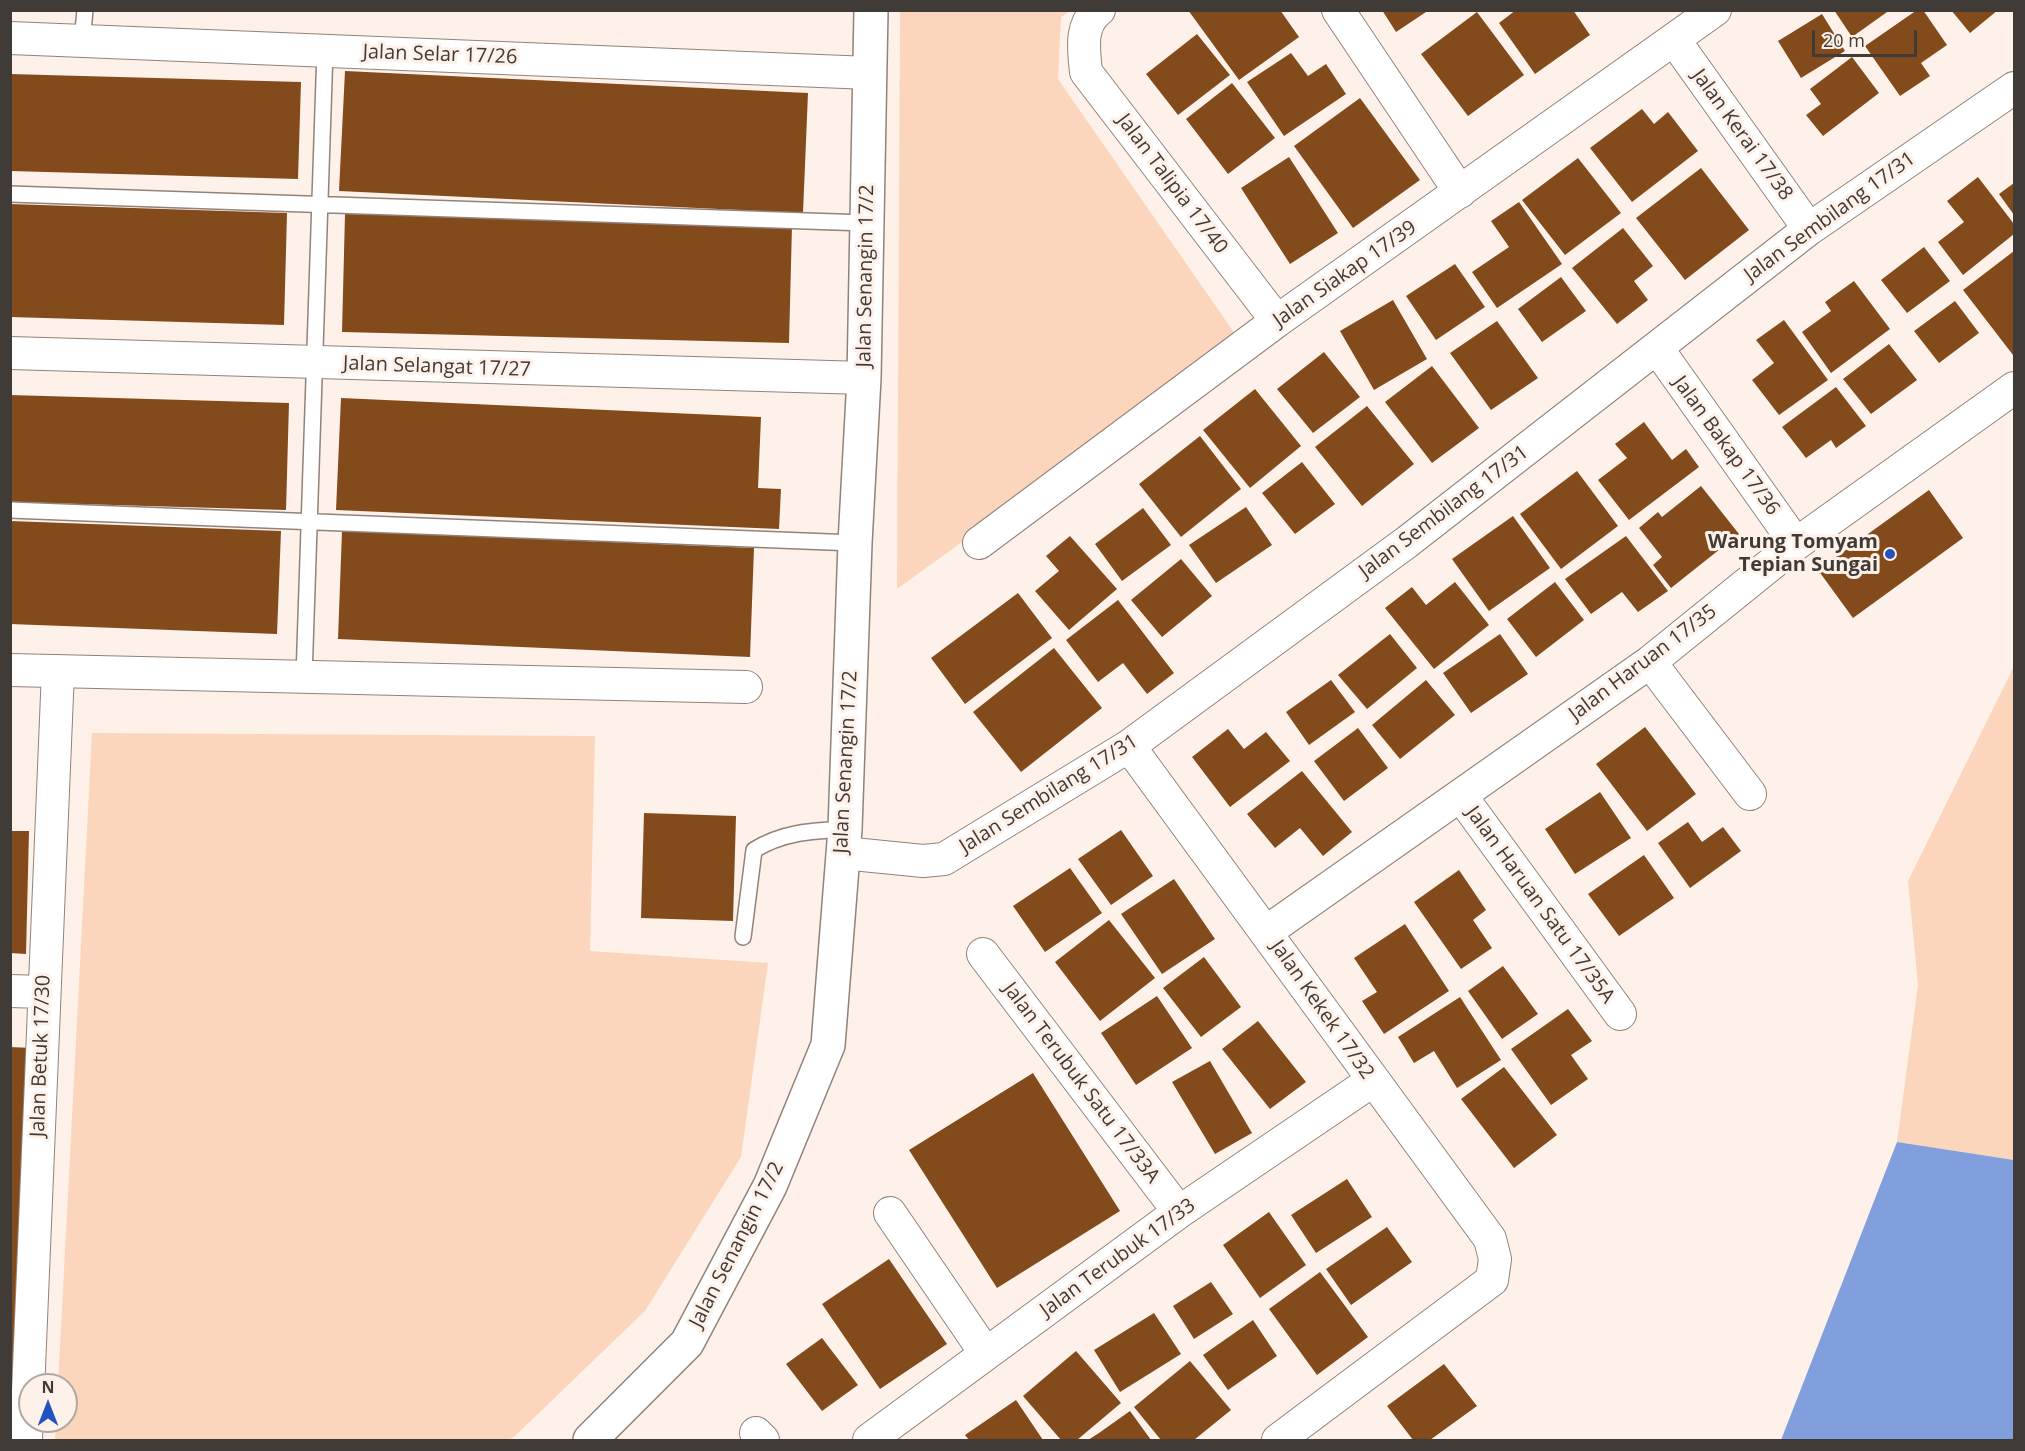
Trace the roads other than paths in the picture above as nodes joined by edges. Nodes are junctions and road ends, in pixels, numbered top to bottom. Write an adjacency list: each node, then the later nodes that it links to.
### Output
1 (871, 10): 9 (street, Jalan Senangin 17/2)
2 (1099, 10): 16 (street, Jalan Talipia 17/40)
3 (1338, 10): 11 (street)
4 (1715, 10): 7 (street, Jalan Siakap 17/39)
5 (83, 26): 6 (street, Jalan Selar 17/26); 8 (street, Jalan Selar 17/26)
6 (10, 38)
7 (1675, 41): 11 (street, Jalan Siakap 17/39); 15 (street, Jalan Kerai 17/38)
8 (326, 50): 9 (street, Jalan Selar 17/26); 13 (lane)
9 (869, 73): 14 (street, Jalan Senangin 17/2)
10 (2014, 88): 15 (street, Jalan Sembilang 17/31)
11 (1460, 192): 16 (street, Jalan Siakap 17/39)
12 (10, 194): 13 (lane)
13 (320, 204): 14 (lane); 19 (lane)
14 (867, 223): 20 (street, Jalan Senangin 17/2)
15 (1809, 229): 17 (street, Jalan Sembilang 17/31)
16 (1277, 321): 25 (street, Jalan Siakap 17/39)
17 (1657, 348): 26 (street, Jalan Bakap 17/36); 32 (street, Jalan Sembilang 17/31)
18 (10, 353): 19 (street, Jalan Selangat 17/27)
19 (315, 364): 20 (street, Jalan Selangat 17/27); 23 (lane)
20 (864, 378): 24 (street, Jalan Senangin 17/2)
21 (2014, 388): 26 (street, Jalan Haruan 17/35)
22 (10, 510): 23 (lane)
23 (309, 519): 24 (lane); 30 (lane)
24 (855, 543): 35 (street, Jalan Senangin 17/2)
25 (979, 543)
26 (1796, 544): 27 (street, Jalan Haruan 17/35)
27 (1650, 662): 33 (street); 34 (street, Jalan Haruan 17/35)
28 (10, 670): 29 (street)
29 (58, 671): 30 (street); 40 (street, Jalan Betuk 17/30)
30 (304, 677): 31 (street)
31 (746, 687)
32 (1129, 746): 35 (street, Jalan Sembilang 17/31); 36 (street, Jalan Kekek 17/32)
33 (1750, 794)
34 (1461, 796): 36 (street, Jalan Haruan 17/35); 41 (street, Jalan Haruan Satu 17/35A)
35 (844, 841): 37 (lane); 47 (street, Jalan Senangin 17/2)
36 (1266, 932): 42 (street, Jalan Kekek 17/32)
37 (743, 937)
38 (983, 954): 43 (street, Jalan Terubuk Satu 17/33A)
39 (10, 991): 40 (street)
40 (43, 992): 46 (street, Jalan Betuk 17/30)
41 (1620, 1014)
42 (1372, 1081): 43 (street, Jalan Terubuk 17/33); 49 (street, Jalan Kekek 17/32)
43 (1179, 1212): 45 (street, Jalan Terubuk 17/33)
44 (890, 1213): 45 (street)
45 (986, 1354): 48 (street, Jalan Terubuk 17/33)
46 (26, 1440)
47 (590, 1440)
48 (868, 1440)
49 (1278, 1440)

